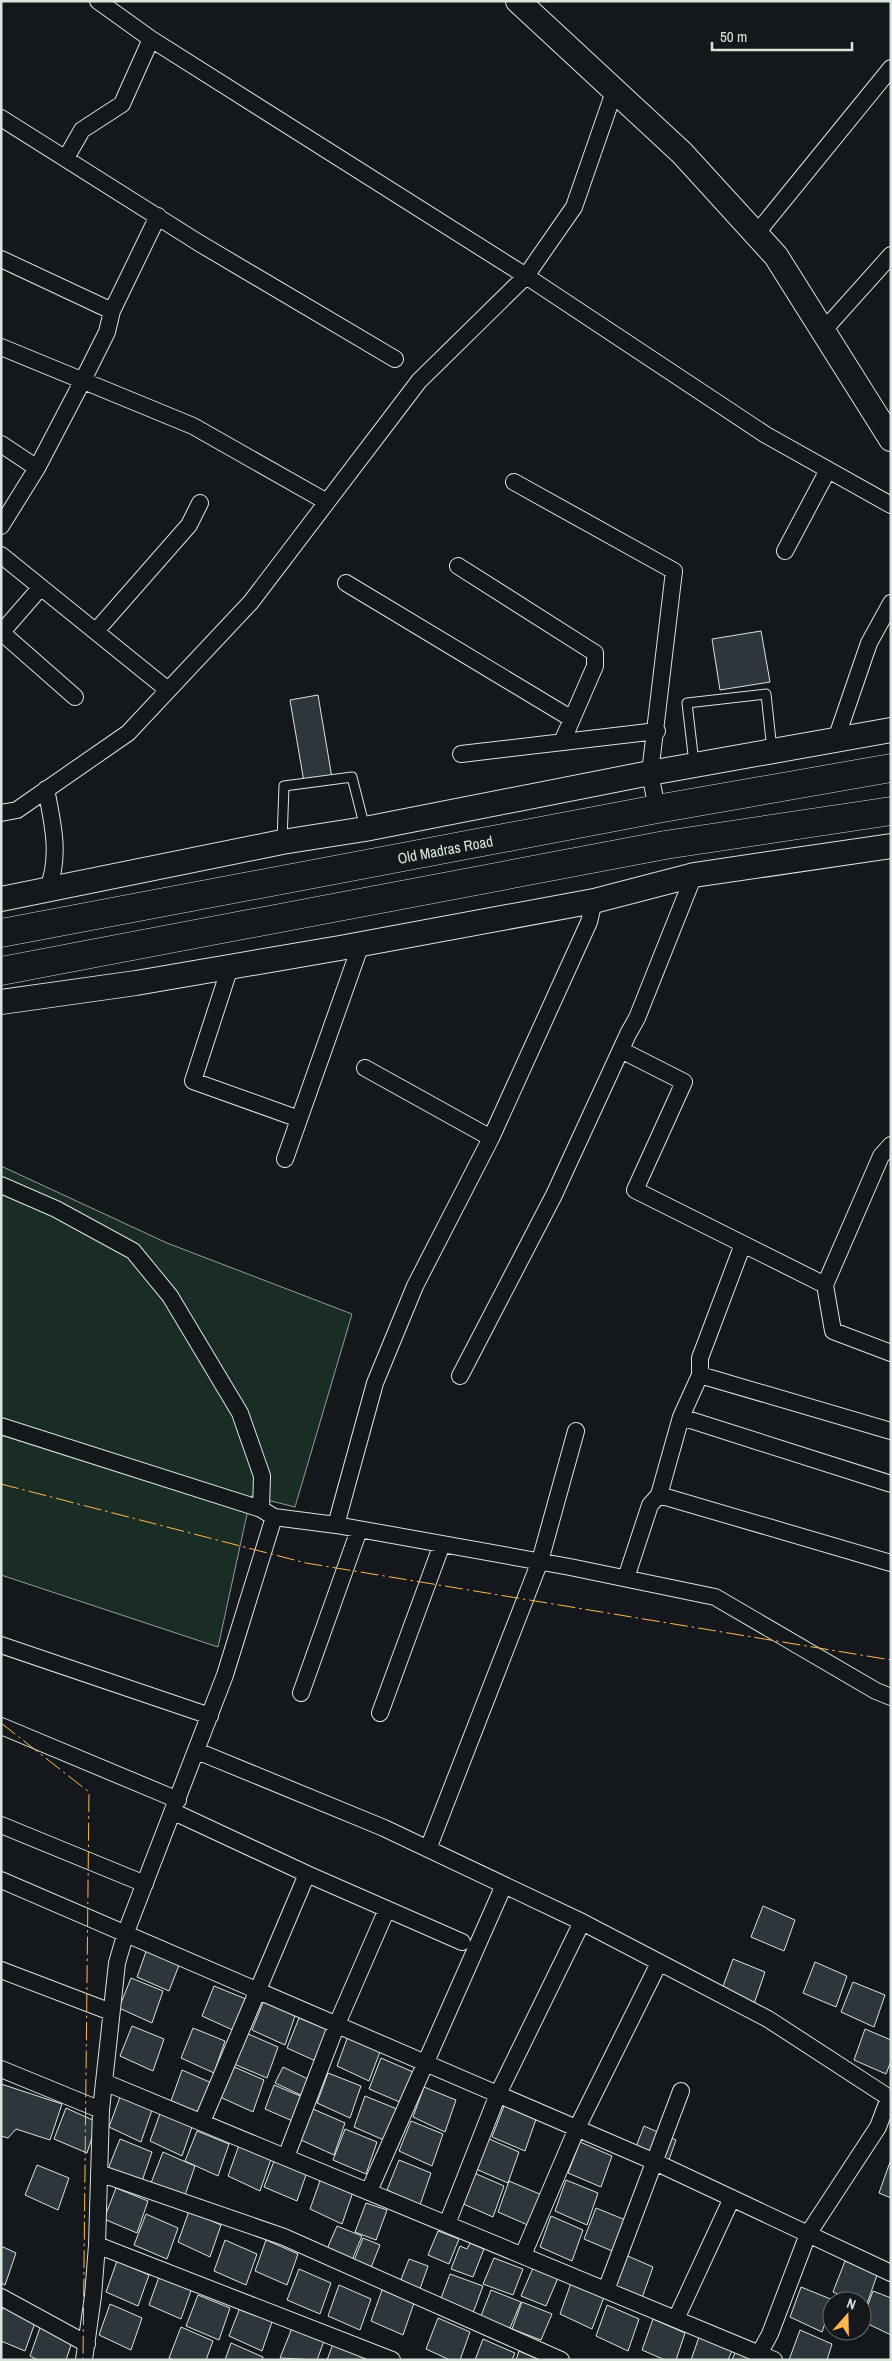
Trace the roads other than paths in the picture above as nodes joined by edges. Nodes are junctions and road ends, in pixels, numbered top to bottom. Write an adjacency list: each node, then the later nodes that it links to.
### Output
1 (98, 1): 3 (street)
2 (518, 1): 5 (street)
3 (152, 39): 7 (street); 12 (street)
4 (891, 68): 9 (street)
5 (615, 89): 9 (street); 12 (street)
6 (1, 118): 7 (street)
7 (66, 158): 8 (street)
8 (158, 216): 13 (street); 16 (street)
9 (756, 234): 14 (street)
10 (891, 255): 14 (street)
11 (1, 259): 13 (street)
12 (526, 276): 21 (street); 23 (street)
13 (112, 311): 17 (street)
14 (823, 331): 18 (street)
15 (1, 347): 17 (street)
16 (396, 359)
17 (83, 380): 20 (street); 23 (street)
18 (891, 439)
19 (1, 444): 20 (street)
20 (37, 468): 26 (street)
21 (828, 470): 25 (street); 27 (street)
22 (514, 482): 39 (street)
23 (327, 502): 35 (street)
24 (200, 504): 33 (street)
25 (891, 505)
26 (1, 526)
27 (785, 551)
28 (1, 554): 31 (street)
29 (458, 566): 37 (street)
30 (346, 583): 37 (street)
31 (41, 587): 33 (street); 34 (street)
32 (891, 603): 40 (street)
33 (96, 631): 35 (street)
34 (1, 632): 36 (street)
35 (168, 690): 47 (street)
36 (75, 697)
37 (572, 719): 41 (street)
38 (891, 730): 40 (street)
39 (657, 731): 41 (street); 46 (street)
40 (836, 739): 42 (street)
41 (562, 742): 43 (street)
42 (772, 751): 44 (street); 44 (lane)
43 (460, 754)
44 (694, 766): 46 (street)
45 (891, 768): 48 (highway, Old Madras Road)
46 (650, 773): 48 (street); 51 (street)
47 (46, 789): 50 (street); 55 (street)
48 (657, 809): 58 (highway, Old Madras Road)
49 (891, 811): 61 (highway)
50 (1, 813)
51 (365, 829): 52 (street); 52 (lane)
52 (282, 842): 55 (street)
53 (891, 846): 54 (street)
54 (694, 875): 57 (street); 63 (street)
55 (47, 891): 56 (street)
56 (1, 899)
57 (594, 901): 59 (street); 66 (street)
58 (1, 933)
59 (361, 944): 60 (street); 65 (street)
60 (230, 967): 62 (street); 65 (street)
61 (1, 971)
62 (1, 1002)
63 (621, 1050): 70 (street); 74 (street)
64 (366, 1068): 66 (street)
65 (299, 1119): 68 (street)
66 (491, 1138): 82 (street)
67 (891, 1145): 71 (street)
68 (284, 1159)
69 (1, 1185): 81 (street)
70 (743, 1244): 71 (street); 73 (street)
71 (825, 1285): 72 (street)
72 (891, 1353)
73 (700, 1375): 75 (street); 78 (street)
74 (460, 1376)
75 (681, 1416): 79 (street); 80 (street)
76 (1, 1426): 81 (street)
77 (576, 1431): 85 (street)
78 (891, 1431)
79 (891, 1484)
80 (660, 1495): 86 (street); 87 (street)
81 (267, 1513): 82 (street); 92 (street)
82 (336, 1525): 83 (street)
83 (359, 1530): 84 (street); 89 (street)
84 (442, 1544): 85 (street); 91 (street)
85 (540, 1561): 87 (street); 97 (street)
86 (891, 1563)
87 (626, 1578): 90 (street)
88 (1, 1645): 92 (street)
89 (301, 1693)
90 (891, 1697)
91 (380, 1713)
92 (210, 1716): 94 (street)
93 (1, 1726): 95 (street)
94 (197, 1750): 95 (street); 97 (street)
95 (176, 1806): 98 (street); 100 (street)
96 (1, 1825): 100 (street)
97 (428, 1849): 101 (street)
98 (307, 1874): 102 (street); 108 (street)
99 (1, 1880): 104 (street)
100 (145, 1884): 104 (street)
101 (504, 1885): 103 (street); 111 (street)
102 (387, 1909): 105 (street); 110 (street)
103 (582, 1922): 106 (street); 115 (street)
104 (126, 1932): 108 (street); 109 (street)
105 (462, 1942)
106 (659, 1963): 116 (street); 119 (street)
107 (1, 1970): 109 (street)
108 (258, 1990): 110 (street); 118 (street)
109 (111, 2012): 113 (street)
110 (337, 2024): 111 (street); 120 (street)
111 (426, 2063): 115 (street); 123 (street)
112 (1, 2069): 117 (street)
113 (104, 2082): 117 (street); 118 (street)
114 (681, 2091): 121 (street)
115 (498, 2094): 119 (street); 125 (street)
116 (890, 2098): 126 (street)
117 (101, 2110): 122 (street)
118 (202, 2122): 120 (street)
119 (577, 2128): 121 (street); 128 (street)
120 (286, 2157): 123 (street)
121 (655, 2162): 124 (street); 130 (street)
122 (99, 2173): 127 (street); 137 (street)
123 (369, 2192): 125 (street)
124 (732, 2198): 126 (street); 132 (street)
125 (447, 2224): 128 (street)
126 (808, 2234): 129 (street); 134 (street)
127 (97, 2245): 133 (street); 136 (street)
128 (523, 2255): 130 (street)
129 (891, 2273)
130 (606, 2290): 132 (street)
131 (1, 2297): 133 (street)
132 (676, 2319): 134 (street)
133 (88, 2344): 135 (street)
134 (767, 2357)
135 (84, 2360)
136 (392, 2360)
137 (561, 2360)

